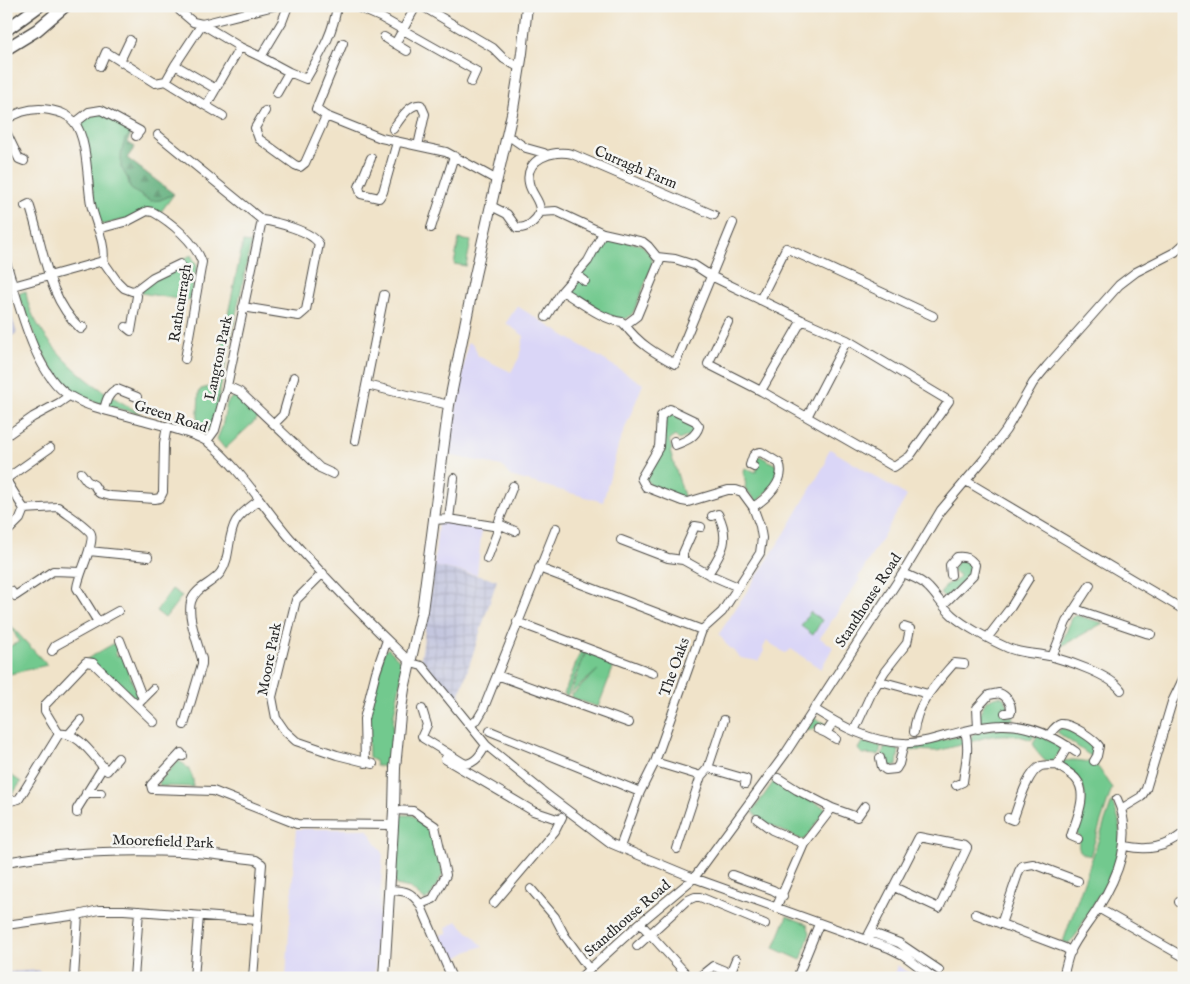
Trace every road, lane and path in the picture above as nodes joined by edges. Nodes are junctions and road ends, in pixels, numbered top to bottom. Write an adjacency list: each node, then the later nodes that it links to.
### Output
1 (39, 6): 12 (highway)
2 (65, 6): 19 (highway)
3 (274, 6): 11 (street)
4 (288, 6): 21 (street)
5 (337, 6): 26 (street)
6 (355, 6): 13 (street)
7 (416, 6): 13 (street)
8 (422, 6): 25 (street)
9 (527, 6): 25 (main road)
10 (180, 11): 11 (street)
11 (202, 24): 18 (street); 23 (street)
12 (6, 30)
13 (403, 30): 17 (street); 28 (street)
14 (384, 37): 17 (street)
15 (130, 40): 22 (street)
16 (343, 43): 34 (street)
17 (395, 44): 20 (street)
18 (240, 47): 21 (street); 29 (street)
19 (6, 49)
20 (408, 51)
21 (260, 57): 26 (street)
22 (120, 61): 24 (street); 27 (street)
23 (175, 65): 27 (street); 29 (street)
24 (100, 66)
25 (520, 68): 41 (main road)
26 (289, 72): 30 (street)
27 (166, 81): 31 (street)
28 (471, 82)
29 (216, 89): 31 (street)
30 (277, 93)
31 (206, 106): 33 (street)
32 (265, 111): 34 (street)
33 (223, 116)
34 (326, 116): 42 (street)
35 (6, 120): 36 (street)
36 (75, 123): 40 (street); 55 (street)
37 (392, 129): 43 (street)
38 (6, 132): 47 (street)
39 (158, 135): 53 (street, Langton Park)
40 (136, 136)
41 (507, 137): 44 (street, Curragh Farm); 48 (main road)
42 (398, 142): 43 (street); 46 (street)
43 (418, 146): 45 (street)
44 (546, 155): 51 (street); 52 (street, Curragh Farm)
45 (454, 156): 48 (street); 56 (street)
46 (371, 158)
47 (24, 161)
48 (497, 180): 50 (main road)
49 (29, 204): 64 (street)
50 (490, 206): 51 (street); 88 (main road)
51 (540, 212): 57 (street)
52 (714, 215)
53 (262, 220): 72 (street, Langton Park); 72 (street, Langton Park)
54 (733, 223): 65 (street)
55 (98, 228): 60 (street); 81 (street, Rathcurragh)
56 (431, 228)
57 (603, 233): 59 (street); 63 (street)
58 (1184, 244): 103 (street, Standhouse Road)
59 (661, 258): 65 (street); 77 (street)
60 (103, 261): 64 (street); 68 (street)
61 (6, 262): 67 (street, Green Road)
62 (182, 268): 68 (street, Rathcurragh)
63 (576, 274): 66 (street); 69 (street)
64 (48, 275): 67 (street); 78 (street)
65 (711, 276): 71 (street); 77 (street)
66 (585, 281)
67 (14, 286): 86 (street, Green Road)
68 (136, 290): 79 (street)
69 (562, 291): 74 (street); 77 (street)
70 (384, 295): 83 (street)
71 (760, 300): 73 (street); 75 (street)
72 (243, 306): 84 (street, Langton Park)
73 (933, 316)
74 (546, 317)
75 (802, 320): 80 (street); 85 (street)
76 (728, 322): 85 (street)
77 (625, 326)
78 (83, 327)
79 (126, 328)
80 (848, 340): 90 (street); 90 (street)
81 (185, 359)
82 (294, 377): 91 (street)
83 (366, 384): 88 (street); 94 (street)
84 (227, 386): 91 (street); 95 (street, Langton Park)
85 (761, 391): 90 (street)
86 (69, 396): 89 (street, Green Road); 93 (street)
87 (137, 397): 89 (street)
88 (449, 405): 110 (main road)
89 (104, 410): 92 (street, Green Road)
90 (807, 417)
91 (274, 424): 100 (street)
92 (167, 426): 95 (street, Green Road); 99 (street)
93 (6, 436)
94 (355, 441)
95 (207, 442): 105 (street, Green Road)
96 (674, 442): 106 (street)
97 (50, 448): 102 (street)
98 (754, 467): 106 (street)
99 (81, 473)
100 (333, 474)
101 (454, 478): 109 (street)
102 (6, 479): 107 (street)
103 (966, 481): 123 (street, Standhouse Road); 133 (street)
104 (513, 486): 111 (street)
105 (260, 500): 124 (street, Green Road); 166 (street)
106 (753, 507): 129 (street)
107 (24, 509): 115 (street); 117 (street)
108 (712, 516): 125 (street)
109 (449, 519): 110 (street); 111 (street)
110 (433, 520): 147 (main road)
111 (499, 526): 114 (street); 119 (street)
112 (701, 526): 120 (street)
113 (556, 528): 121 (street)
114 (515, 531)
115 (6, 534)
116 (621, 540): 120 (street)
117 (89, 550): 118 (street); 122 (street)
118 (145, 559)
119 (487, 559)
120 (683, 560): 125 (street)
121 (538, 568): 136 (street); 138 (street, The Oaks)
122 (81, 572): 130 (street); 135 (street)
123 (903, 573): 131 (street); 159 (street, Standhouse Road)
124 (322, 574): 142 (street, Green Road); 142 (street, Moore Park)
125 (708, 574): 129 (street)
126 (951, 575): 131 (street)
127 (1029, 578): 140 (street)
128 (1090, 586): 132 (street)
129 (738, 588): 138 (street)
130 (11, 592)
131 (943, 604): 140 (street)
132 (1075, 609): 139 (street); 146 (street)
133 (1184, 610)
134 (118, 611): 135 (street)
135 (98, 622): 144 (street)
136 (517, 622): 149 (street); 150 (street)
137 (904, 627): 152 (street)
138 (702, 630): 188 (street, The Oaks)
139 (1151, 634)
140 (988, 637): 146 (street)
141 (120, 640): 143 (street)
142 (387, 640): 147 (street, Green Road)
143 (124, 650): 145 (street); 156 (street)
144 (52, 651)
145 (116, 654)
146 (1052, 657): 154 (street)
147 (411, 663): 167 (street, Green Road); 204 (main road)
148 (964, 664): 155 (street)
149 (653, 673)
150 (497, 675): 165 (street); 167 (street)
151 (1184, 677): 203 (street)
152 (880, 681): 155 (street); 171 (street)
153 (153, 689): 156 (street)
154 (1121, 690)
155 (928, 694): 172 (street)
156 (143, 699): 157 (street)
157 (137, 705): 164 (street); 175 (street)
158 (422, 709): 180 (street)
159 (814, 709): 163 (street); 219 (street, Standhouse Road)
160 (1005, 714): 169 (street)
161 (81, 720): 176 (street)
162 (724, 720): 191 (street)
163 (834, 721): 171 (street); 174 (street)
164 (154, 722)
165 (629, 723)
166 (184, 725)
167 (470, 725): 180 (street, Green Road)
168 (817, 729): 174 (street)
169 (978, 729): 173 (street); 177 (street)
170 (490, 731): 196 (street)
171 (854, 731): 179 (street)
172 (914, 732)
173 (965, 732): 179 (street); 195 (street)
174 (826, 733): 178 (street)
175 (59, 734): 176 (street); 200 (street)
176 (69, 734): 190 (street)
177 (1049, 735): 181 (street); 187 (street)
178 (836, 739)
179 (904, 743): 185 (street)
180 (486, 745): 205 (street, Green Road)
181 (1068, 746): 182 (street); 189 (street)
182 (1076, 752)
183 (183, 753): 210 (street)
184 (118, 758): 190 (street)
185 (880, 758)
186 (446, 759): 209 (street)
187 (1094, 761)
188 (655, 762): 192 (street); 196 (street, The Oaks)
189 (1057, 765): 207 (street); 212 (street)
190 (103, 767): 197 (street)
191 (708, 768): 192 (street); 194 (street)
192 (701, 776): 216 (street)
193 (778, 778): 202 (street)
194 (744, 784)
195 (956, 785)
196 (640, 792): 215 (street, The Oaks)
197 (86, 793): 198 (street); 206 (street)
198 (101, 793)
199 (1117, 799): 203 (street)
200 (6, 802)
201 (864, 806): 202 (street)
202 (832, 808): 213 (street)
203 (1121, 809): 214 (street)
204 (394, 810): 210 (main road); 226 (street)
205 (567, 810): 209 (street); 215 (street, Green Road)
206 (77, 813)
207 (1008, 818)
208 (757, 819): 213 (street)
209 (560, 820): 225 (street)
210 (393, 825): 223 (main road)
211 (1184, 833): 214 (street)
212 (1078, 839)
213 (804, 844): 224 (street)
214 (1125, 846): 228 (street)
215 (620, 847): 219 (street, Green Road)
216 (677, 849)
217 (6, 862): 233 (street, Moorefield Park)
218 (732, 875): 224 (street)
219 (694, 878): 227 (street, Green Road); 234 (street, Standhouse Road)
220 (1078, 881): 238 (street)
221 (894, 887): 221 (street); 239 (street)
222 (530, 889): 246 (street)
223 (390, 890): 226 (street); 253 (main road)
224 (783, 896): 227 (street)
225 (494, 903)
226 (420, 904): 254 (street)
227 (776, 908): 237 (street, Green Road)
228 (1098, 908): 243 (street); 244 (street)
229 (139, 911): 231 (street); 232 (street); 250 (street)
230 (975, 914): 238 (street)
231 (78, 915): 235 (street); 249 (street)
232 (199, 916): 233 (street); 251 (street)
233 (257, 920): 252 (street, Moorefield Park)
234 (640, 923): 240 (street); 246 (street, Standhouse Road)
235 (6, 924)
236 (765, 924): 240 (street)
237 (819, 924): 241 (street, Green Road); 258 (street)
238 (1001, 924): 243 (street)
239 (870, 932): 241 (street); 247 (street)
240 (650, 934): 242 (street); 256 (street)
241 (866, 940): 259 (street, Green Road)
242 (637, 946)
243 (1070, 952): 260 (street)
244 (1184, 958)
245 (736, 959): 248 (street)
246 (589, 969): 255 (street, Standhouse Road)
247 (939, 970)
248 (729, 975): 257 (street)
249 (74, 978)
250 (134, 978)
251 (194, 978)
252 (253, 978)
253 (384, 978)
254 (452, 978)
255 (580, 978)
256 (690, 978)
257 (698, 978)
258 (797, 978)
259 (934, 978)
260 (1063, 978)

